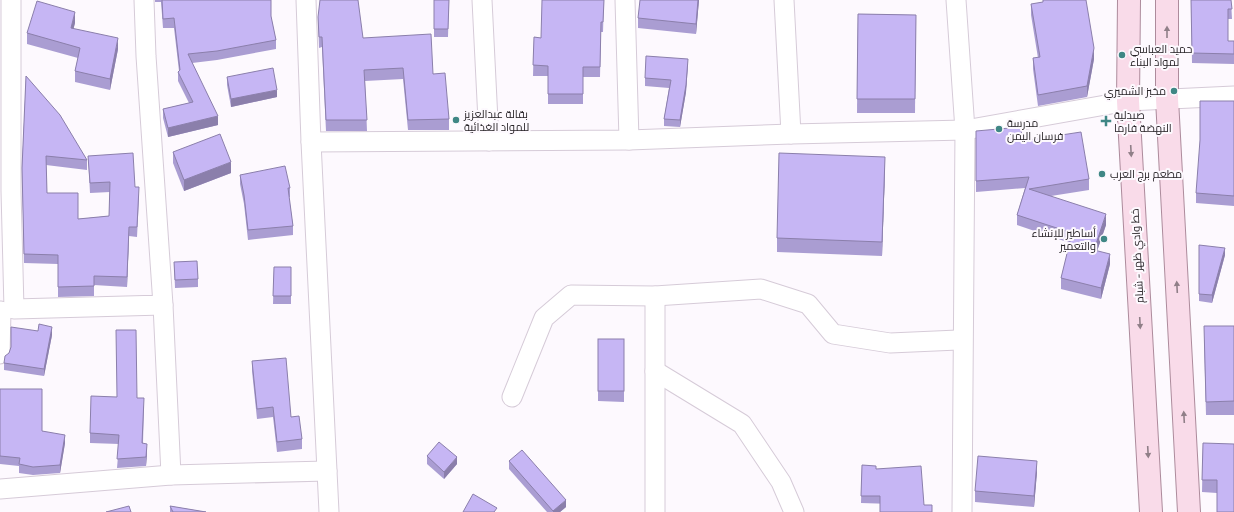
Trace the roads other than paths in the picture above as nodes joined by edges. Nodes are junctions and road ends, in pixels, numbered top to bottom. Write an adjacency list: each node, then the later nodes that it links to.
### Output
1 (11, 0): 20 (street)
2 (144, 0): 19 (street)
3 (306, 0): 17 (street)
4 (482, 0): 16 (street)
5 (625, 0): 15 (street)
6 (784, 0): 14 (street)
7 (956, 0): 13 (street)
8 (1128, 0): 12 (main road, خط وادي ظهر - شبام)
9 (1166, 0): 11 (main road, one-way to 9)
10 (1234, 96): 11 (street)
11 (1167, 99): 12 (street); 33 (main road, one-way to 11)
12 (1128, 101): 13 (street); 32 (main road, خط وادي ظهر - شبام, one-way to 32)
13 (965, 130): 14 (street); 31 (street)
14 (791, 134): 15 (street)
15 (630, 140): 16 (street)
16 (489, 141): 17 (street)
17 (311, 142): 25 (street)
18 (655, 296): 21 (street); 23 (street); 24 (street)
19 (163, 305): 20 (street); 26 (street)
20 (5, 310): 22 (street)
21 (958, 340)
22 (0, 354)
23 (655, 371): 29 (street); 30 (street)
24 (512, 397)
25 (327, 471): 26 (street); 28 (street)
26 (171, 475): 27 (street)
27 (0, 489)
28 (329, 512)
29 (655, 512)
30 (794, 512)
31 (962, 512)
32 (1151, 512)
33 (1189, 512)

